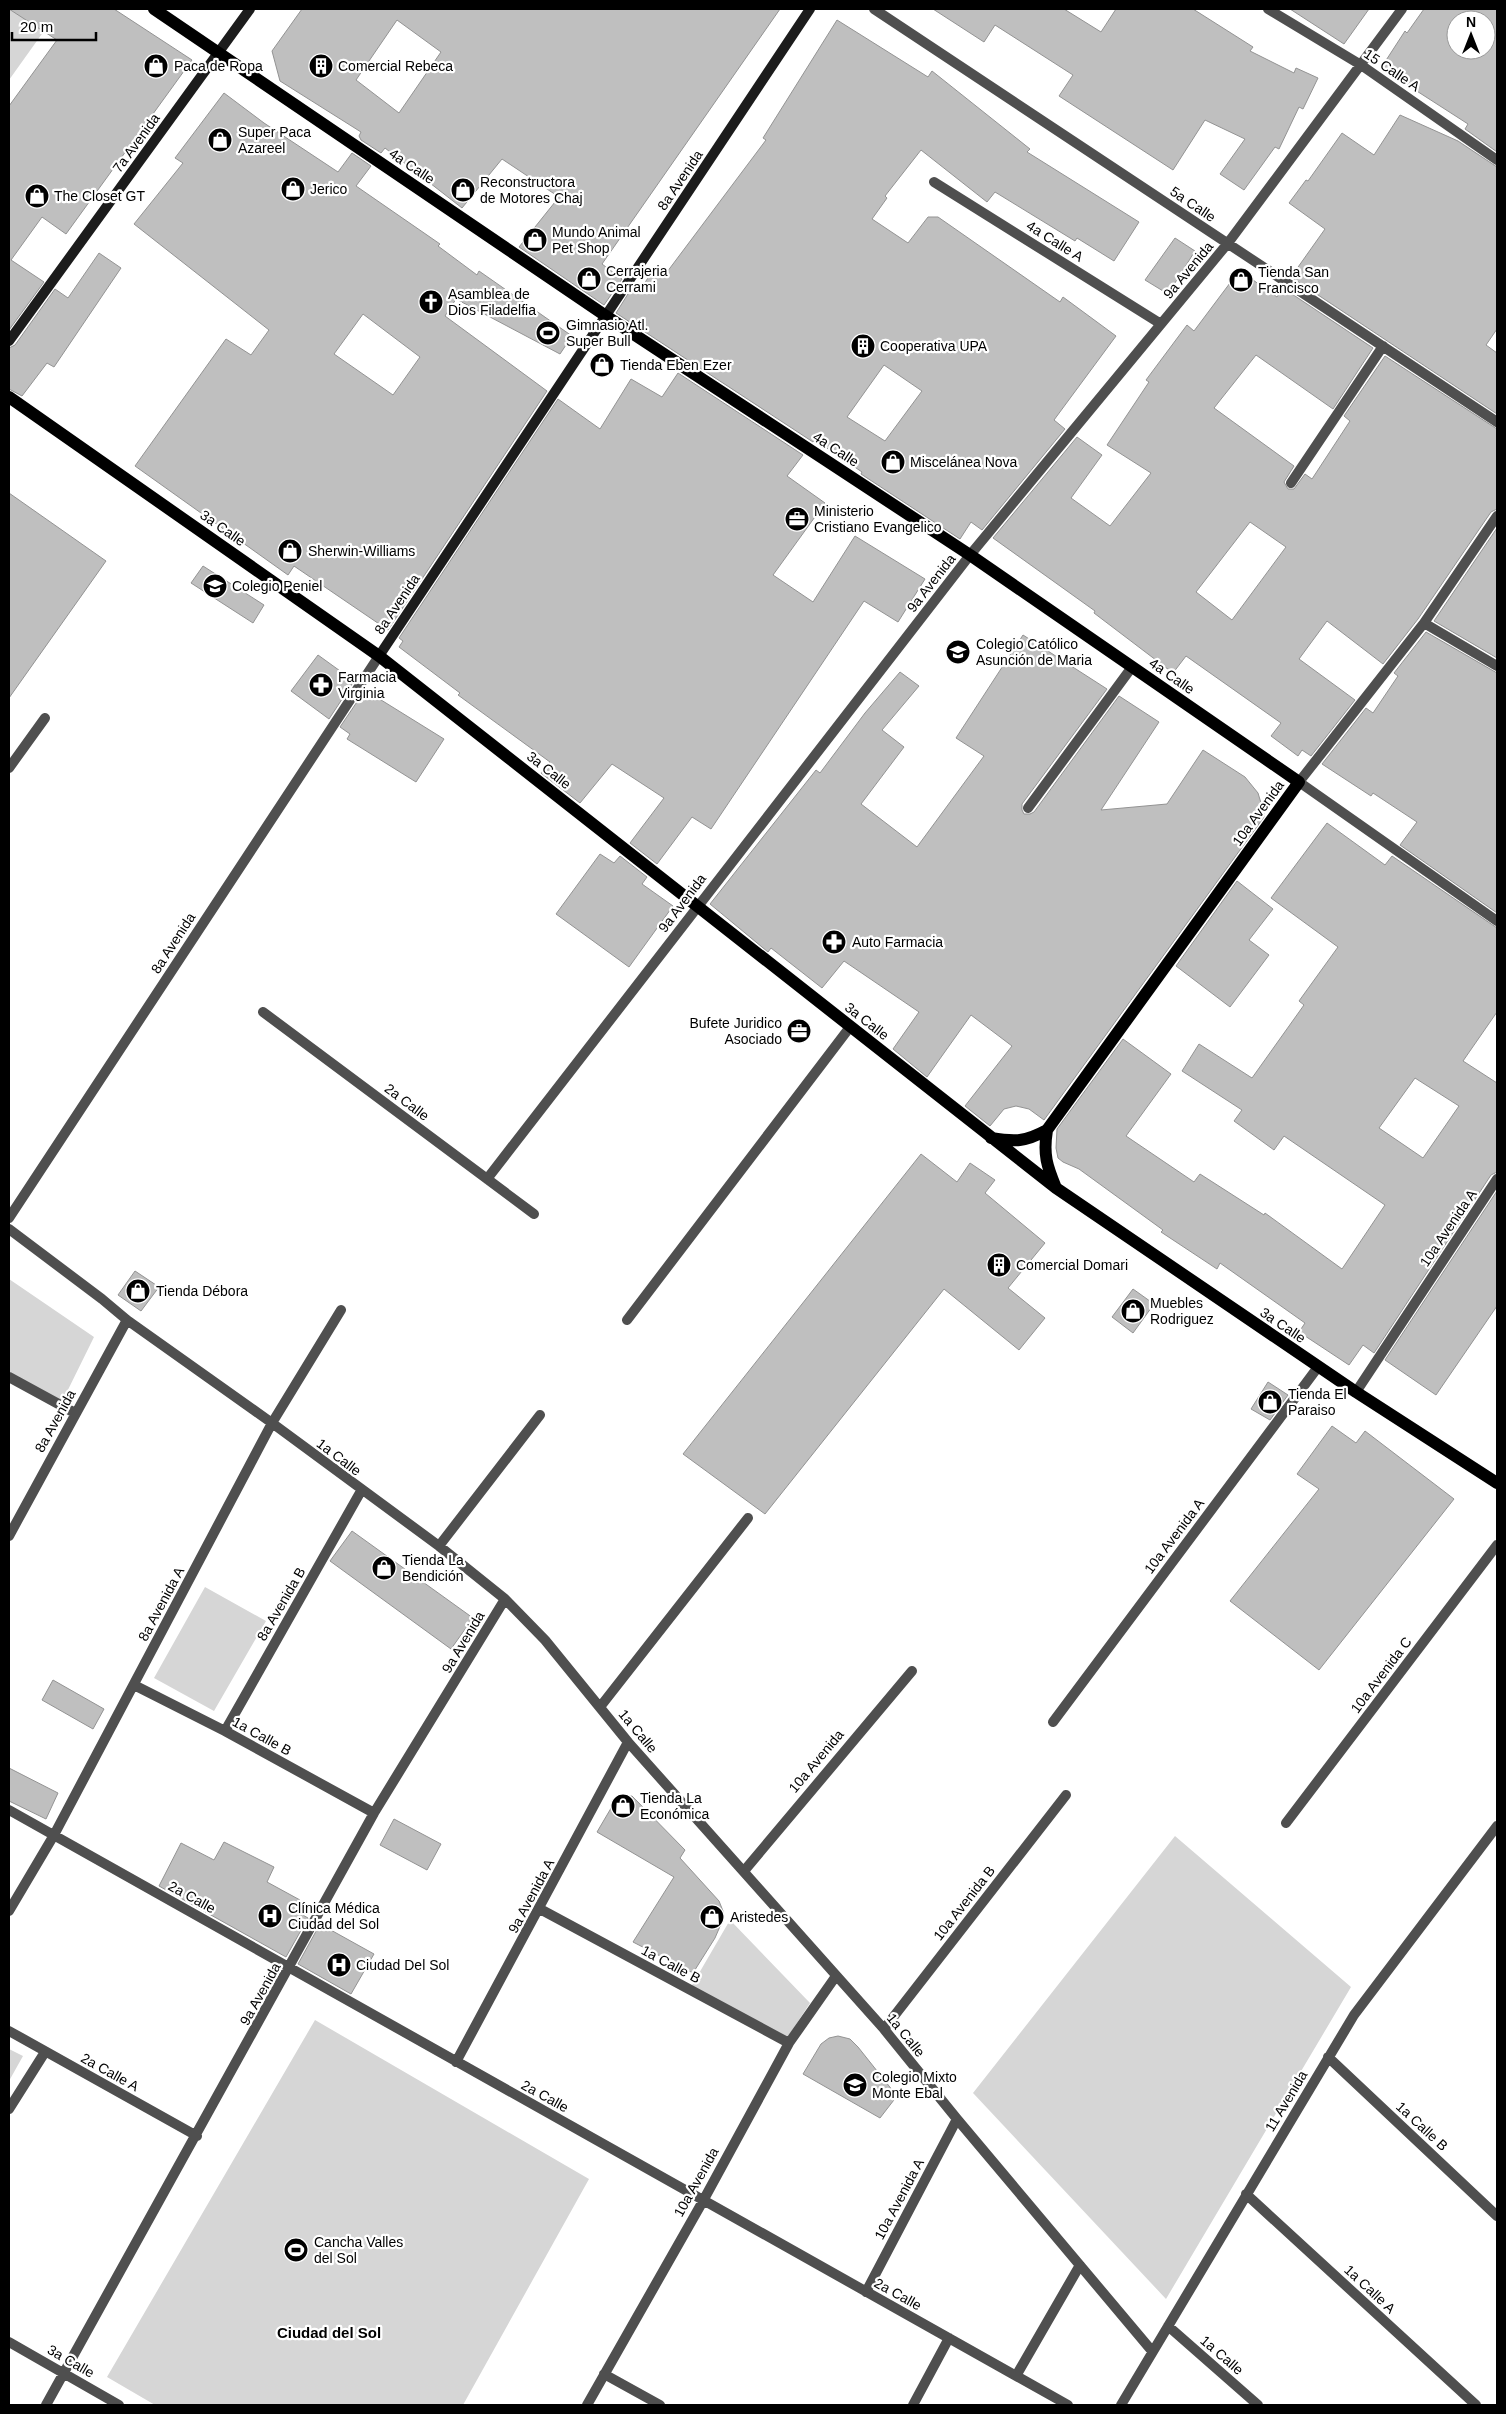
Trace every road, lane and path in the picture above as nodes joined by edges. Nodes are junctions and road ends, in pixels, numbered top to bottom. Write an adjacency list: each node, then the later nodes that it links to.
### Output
1 (154, 9): 7 (main road, 4a Calle)
2 (250, 9): 7 (street, 7a Avenida)
3 (810, 9): 12 (street, 8a Avenida)
4 (874, 9): 11 (street, 5a Calle)
5 (1268, 9): 8 (street, 15 Calle A)
6 (1402, 9): 8 (street, 9a Avenida)
7 (219, 53): 12 (main road, 4a Calle); 14 (street, 7a Avenida)
8 (1361, 65): 9 (street, 15 Calle A); 11 (street, 9a Avenida)
9 (1497, 160)
10 (934, 182): 13 (street, 4a Calle A)
11 (1228, 243): 13 (street, 9a Avenida); 15 (street, 5a Calle)
12 (606, 316): 20 (main road, 4a Calle); 22 (street, 8a Avenida)
13 (1161, 324): 20 (street, 9a Avenida)
14 (9, 341)
15 (1383, 346): 17 (street, 5a Calle); 18 (street)
16 (9, 396): 22 (main road, 3a Calle)
17 (1497, 422)
18 (1291, 483)
19 (1497, 516): 21 (street, 10a Avenida)
20 (970, 555): 24 (main road, 4a Calle); 29 (street, 9a Avenida)
21 (1424, 623): 23 (street); 27 (street, 10a Avenida)
22 (379, 656): 29 (main road, 3a Calle); 39 (street, 8a Avenida)
23 (1497, 666)
24 (1132, 667): 27 (main road, 4a Calle); 28 (street)
25 (45, 718): 26 (street)
26 (9, 768)
27 (1299, 782): 30 (street, 4a Calle); 33 (main road, 10a Avenida)
28 (1028, 808)
29 (697, 905): 32 (main road, 3a Calle); 36 (street, 9a Avenida)
30 (1497, 921)
31 (263, 1012): 36 (street, 2a Calle)
32 (850, 1026): 34 (main road, 3a Calle); 43 (street)
33 (1047, 1130): 34 (main road); 37 (main road)
34 (991, 1138): 37 (main road, 3a Calle)
35 (1497, 1178): 46 (street, 10a Avenida A)
36 (487, 1179): 38 (street, 2a Calle)
37 (1056, 1188): 44 (main road, 3a Calle)
38 (534, 1214)
39 (9, 1218)
40 (9, 1229): 42 (street, 1a Calle)
41 (340, 1310): 49 (street, 8a Avenida A)
42 (127, 1320): 47 (street, 8a Avenida); 49 (street, 1a Calle)
43 (627, 1320)
44 (1318, 1367): 46 (main road, 3a Calle); 60 (street, 10a Avenida A)
45 (9, 1377): 47 (street)
46 (1356, 1392): 50 (main road, 3a Calle)
47 (75, 1413): 53 (street, 8a Avenida)
48 (540, 1415): 55 (street)
49 (272, 1423): 51 (street, 1a Calle); 58 (street, 8a Avenida A)
50 (1497, 1482)
51 (361, 1491): 55 (street, 1a Calle); 61 (street, 8a Avenida B)
52 (748, 1518): 59 (street)
53 (9, 1536)
54 (1497, 1544): 66 (street, 10a Avenida C)
55 (439, 1546): 56 (street, 1a Calle)
56 (505, 1599): 59 (street, 1a Calle); 65 (street, 9a Avenida)
57 (912, 1671): 69 (street, 10a Avenida)
58 (134, 1685): 61 (street, 1a Calle B); 68 (street, 8a Avenida A)
59 (600, 1707): 62 (street, 1a Calle)
60 (1053, 1722)
61 (225, 1731): 65 (street, 1a Calle B)
62 (628, 1742): 69 (street, 1a Calle); 70 (street, 9a Avenida A)
63 (1066, 1795): 74 (street, 10a Avenida B)
64 (9, 1810): 68 (street, 2a Calle)
65 (374, 1813): 72 (street, 9a Avenida)
66 (1286, 1823)
67 (1497, 1826): 78 (street, 11 Avenida)
68 (54, 1835): 71 (street, 8a Avenida A); 72 (street, 2a Calle)
69 (744, 1871): 73 (street, 1a Calle)
70 (540, 1909): 76 (street, 1a Calle B); 79 (street, 9a Avenida A)
71 (9, 1911)
72 (290, 1968): 79 (street, 2a Calle); 82 (street, 9a Avenida)
73 (836, 1976): 74 (street, 1a Calle); 76 (street, 10a Avenida)
74 (884, 2028): 81 (street, 1a Calle)
75 (9, 2031): 77 (street, 2a Calle A)
76 (789, 2043): 84 (street, 10a Avenida)
77 (45, 2052): 80 (street); 82 (street, 2a Calle A)
78 (1328, 2057): 83 (street, 11 Avenida); 85 (street, 1a Calle B)
79 (456, 2062): 84 (street, 2a Calle)
80 (9, 2110)
81 (957, 2119): 86 (street, 1a Calle); 87 (street, 10a Avenida A)
82 (197, 2136): 92 (street, 9a Avenida)
83 (1246, 2194): 88 (street, 11 Avenida); 103 (street, 1a Calle A)
84 (703, 2201): 87 (street, 2a Calle); 93 (street, 10a Avenida)
85 (1497, 2216)
86 (1080, 2266): 91 (street, 1a Calle); 94 (street)
87 (866, 2292): 89 (street, 2a Calle)
88 (1168, 2326): 91 (street, 11 Avenida); 102 (street, 1a Calle)
89 (948, 2338): 94 (street, 2a Calle); 99 (street)
90 (9, 2342): 92 (street, 3a Calle)
91 (1152, 2351): 101 (street, 11 Avenida)
92 (64, 2374): 95 (street, 9a Avenida); 96 (street, 3a Calle)
93 (604, 2374): 97 (street, 10a Avenida); 98 (street)
94 (1016, 2376): 100 (street, 2a Calle)
95 (46, 2405)
96 (119, 2405)
97 (587, 2405)
98 (660, 2405)
99 (913, 2405)
100 (1068, 2405)
101 (1122, 2405)
102 (1258, 2405)
103 (1476, 2405)

